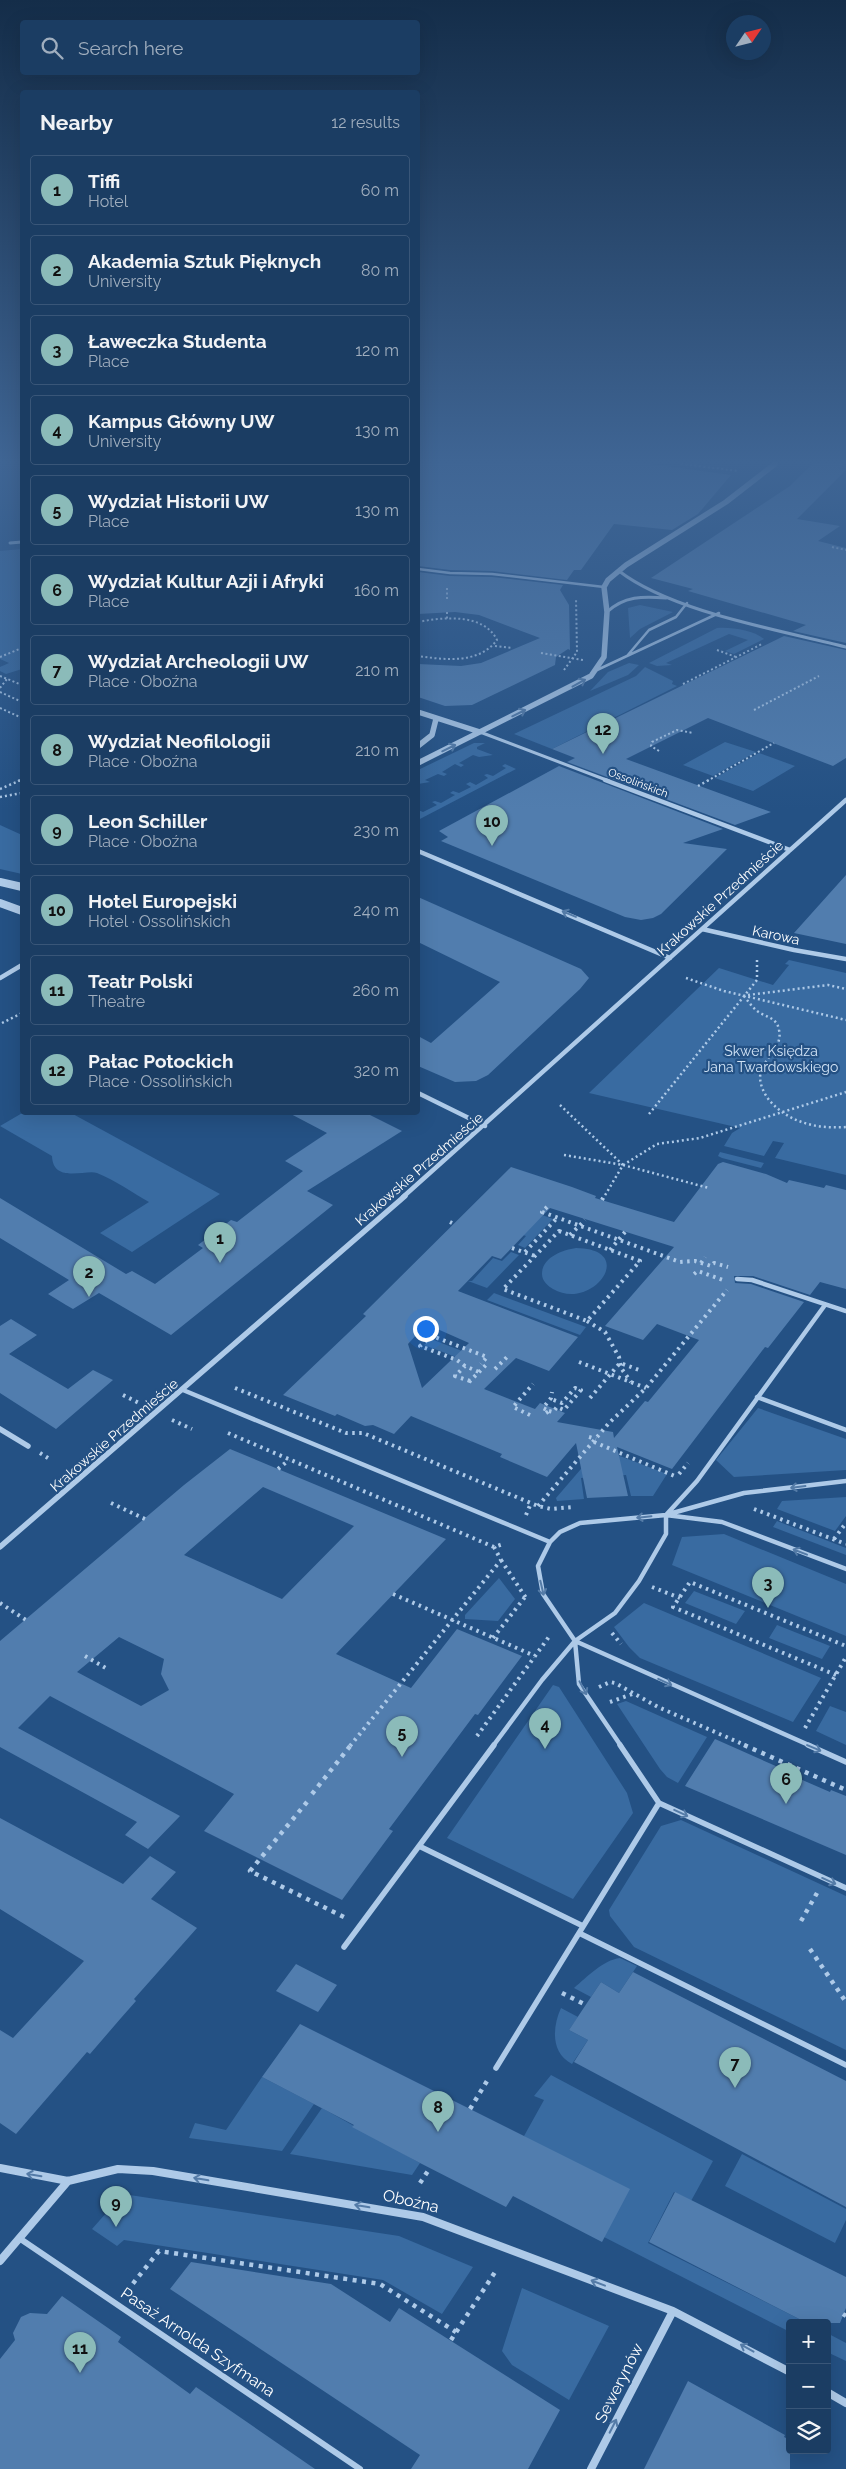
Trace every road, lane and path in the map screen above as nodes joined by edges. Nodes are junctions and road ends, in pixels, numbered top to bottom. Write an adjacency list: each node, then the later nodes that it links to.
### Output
1 (537, 579): 4 (lane)
2 (611, 579): 4 (street)
3 (629, 579): 8 (street)
4 (604, 587): 11 (street)
5 (447, 588): 7 (path)
6 (576, 595): 25 (path)
7 (447, 599)
8 (671, 599): 9 (street); 11 (street)
9 (687, 603): 12 (street); 26 (lane)
10 (447, 612): 13 (path)
11 (608, 612): 27 (street)
12 (719, 613): 17 (street); 26 (lane)
13 (447, 619): 14 (path); 16 (path)
14 (420, 622)
15 (765, 642): 24 (path)
16 (495, 646): 18 (path); 22 (path)
17 (846, 647)
18 (512, 648)
19 (20, 649): 23 (path)
20 (717, 650): 24 (path)
21 (541, 653): 25 (path)
22 (420, 656)
23 (0, 657)
24 (737, 657): 33 (path)
25 (574, 658): 28 (path)
26 (626, 658): 27 (lane)
27 (597, 670): 42 (street, one-way to 27)
28 (560, 673)
29 (0, 676): 31 (path)
30 (820, 676): 38 (path)
31 (7, 679): 32 (path); 34 (path)
32 (20, 684)
33 (682, 684)
34 (0, 688)
35 (0, 692): 36 (path)
36 (20, 701)
37 (0, 708): 40 (path)
38 (754, 710)
39 (420, 713): 41 (street)
40 (20, 717)
41 (436, 719): 42 (street); 47 (street)
42 (480, 732): 49 (street, one-way to 42); 56 (street, Ossolińskich)
43 (693, 733): 45 (path)
44 (659, 735): 45 (path)
45 (663, 736): 48 (path)
46 (774, 743): 51 (path)
47 (420, 744)
48 (659, 751)
49 (420, 762)
50 (20, 780): 52 (path)
51 (698, 786)
52 (0, 789)
53 (20, 792): 54 (path)
54 (0, 797)
55 (846, 800): 56 (street, Krakowskie Przedmieście)
56 (790, 850): 62 (street, Krakowskie Przedmieście)
57 (420, 852): 63 (street, one-way to 57)
58 (0, 882): 59 (street)
59 (20, 887)
60 (0, 904): 61 (street)
61 (20, 910)
62 (702, 929): 63 (street, Krakowskie Przedmieście); 65 (street, Karowa)
63 (670, 958): 79 (street, Krakowskie Przedmieście)
64 (757, 958): 70 (path)
65 (846, 958)
66 (20, 966): 67 (street)
67 (0, 978)
68 (686, 978): 70 (path)
69 (846, 990): 70 (path)
70 (744, 996): 72 (path); 77 (path); 78 (path)
71 (20, 1014): 73 (path)
72 (846, 1020)
73 (2, 1023)
74 (846, 1092): 77 (path)
75 (420, 1095): 79 (street)
76 (560, 1105): 82 (path)
77 (781, 1112): 80 (path); 82 (path)
78 (649, 1114)
79 (485, 1126): 119 (street, Krakowskie Przedmieście)
80 (846, 1127)
81 (564, 1156): 82 (path)
82 (623, 1165): 83 (path); 84 (path)
83 (709, 1188)
84 (602, 1200)
85 (547, 1207): 86 (path)
86 (558, 1217): 88 (path); 94 (path)
87 (585, 1220): 88 (path)
88 (580, 1225): 90 (path); 91 (path)
89 (625, 1232): 91 (path)
90 (570, 1235): 93 (path); 95 (path)
91 (620, 1239): 93 (path); 97 (path)
92 (512, 1248): 94 (path)
93 (610, 1250): 104 (path)
94 (525, 1252): 95 (path)
95 (535, 1256): 104 (path)
96 (705, 1257): 97 (path)
97 (701, 1263): 98 (path)
98 (728, 1267)
99 (694, 1274): 101 (path)
100 (737, 1278): 101 (path); 102 (lane)
101 (733, 1284): 118 (path)
102 (825, 1305): 103 (lane); 122 (lane)
103 (846, 1311)
104 (587, 1321): 107 (path)
105 (507, 1357): 111 (path)
106 (579, 1362): 114 (path)
107 (620, 1363): 112 (path); 114 (path); 115 (path)
108 (481, 1364): 109 (path)
109 (465, 1366): 113 (path); 113 (path)
110 (486, 1366): 113 (path)
111 (495, 1369)
112 (642, 1371)
113 (479, 1372)
114 (611, 1374): 115 (path); 123 (path)
115 (631, 1382): 118 (path)
116 (533, 1384): 126 (path)
117 (235, 1388): 141 (path)
118 (646, 1388): 133 (path)
119 (183, 1390): 147 (lane); 150 (street, Krakowskie Przedmieście)
120 (552, 1392): 124 (path)
121 (123, 1395): 125 (path)
122 (758, 1397): 130 (lane); 143 (lane)
123 (590, 1398)
124 (551, 1399): 124 (path)
125 (146, 1407)
126 (530, 1415)
127 (169, 1418): 129 (path)
128 (0, 1429): 134 (street)
129 (192, 1429)
130 (846, 1430)
131 (228, 1433): 135 (path)
132 (588, 1436): 133 (path)
133 (595, 1441): 137 (path); 141 (path)
134 (28, 1446)
135 (289, 1460): 136 (path); 151 (path)
136 (278, 1469)
137 (677, 1477)
138 (846, 1481): 139 (lane, one-way to 139)
139 (728, 1499): 143 (lane); 146 (path)
140 (111, 1503): 144 (path)
141 (531, 1503): 142 (path)
142 (526, 1515)
143 (666, 1515): 147 (lane, one-way to 147); 153 (lane, one-way to 143); 154 (lane)
144 (145, 1519)
145 (846, 1523): 146 (path)
146 (834, 1540): 149 (path)
147 (550, 1542): 164 (lane, one-way to 164)
148 (502, 1544): 151 (path)
149 (846, 1544)
150 (0, 1547)
151 (494, 1547): 152 (path)
152 (501, 1560): 156 (path); 161 (path)
153 (846, 1569)
154 (639, 1581): 157 (path); 164 (lane)
155 (393, 1594): 161 (path)
156 (525, 1597): 159 (path); 163 (path)
157 (680, 1598): 165 (path); 170 (path)
158 (0, 1603): 160 (path)
159 (530, 1604)
160 (26, 1620)
161 (453, 1620): 163 (path); 178 (path)
162 (546, 1626): 167 (path)
163 (493, 1638): 167 (path)
164 (575, 1640): 176 (lane, one-way to 176); 180 (lane, one-way to 180); 181 (lane)
165 (846, 1646)
166 (85, 1656): 169 (path)
167 (535, 1656): 175 (path)
168 (845, 1659): 170 (path)
169 (109, 1670)
170 (836, 1675): 174 (path)
171 (635, 1693): 172 (path); 172 (path); 177 (path)
172 (607, 1704): 173 (path)
173 (612, 1712)
174 (806, 1727)
175 (472, 1743)
176 (846, 1762)
177 (846, 1790)
178 (312, 1794)
179 (307, 1802): 184 (path)
180 (659, 1803): 182 (lane, one-way to 182); 186 (lane)
181 (419, 1846): 186 (lane); 188 (lane)
182 (824, 1879): 183 (lane, one-way to 183); 185 (path)
183 (846, 1888)
184 (352, 1910)
185 (802, 1921)
186 (583, 1926): 187 (lane)
187 (579, 1933): 193 (lane); 194 (lane)
188 (344, 1947)
189 (810, 1949): 191 (path)
190 (570, 1997): 192 (path)
191 (846, 2002)
192 (586, 2005)
193 (846, 2065)
194 (496, 2068): 195 (path)
195 (470, 2109)
196 (0, 2168): 198 (street, Oboźna, one-way to 196)
197 (430, 2168): 199 (path)
198 (68, 2180): 200 (street); 204 (street, Oboźna, one-way to 198)
199 (420, 2183)
200 (20, 2238): 201 (street); 203 (street, Pasaż Arnolda Szyfmana)
201 (0, 2261)
202 (497, 2269): 205 (path)
203 (117, 2304): 205 (path); 210 (street, Pasaż Arnolda Szyfmana)
204 (673, 2312): 207 (street, Oboźna, one-way to 204); 211 (street, Sewerynów, one-way to 204)
205 (456, 2332): 206 (path)
206 (451, 2340)
207 (786, 2370)
208 (831, 2394): 209 (street)
209 (846, 2403)
210 (360, 2469)
211 (591, 2469)

